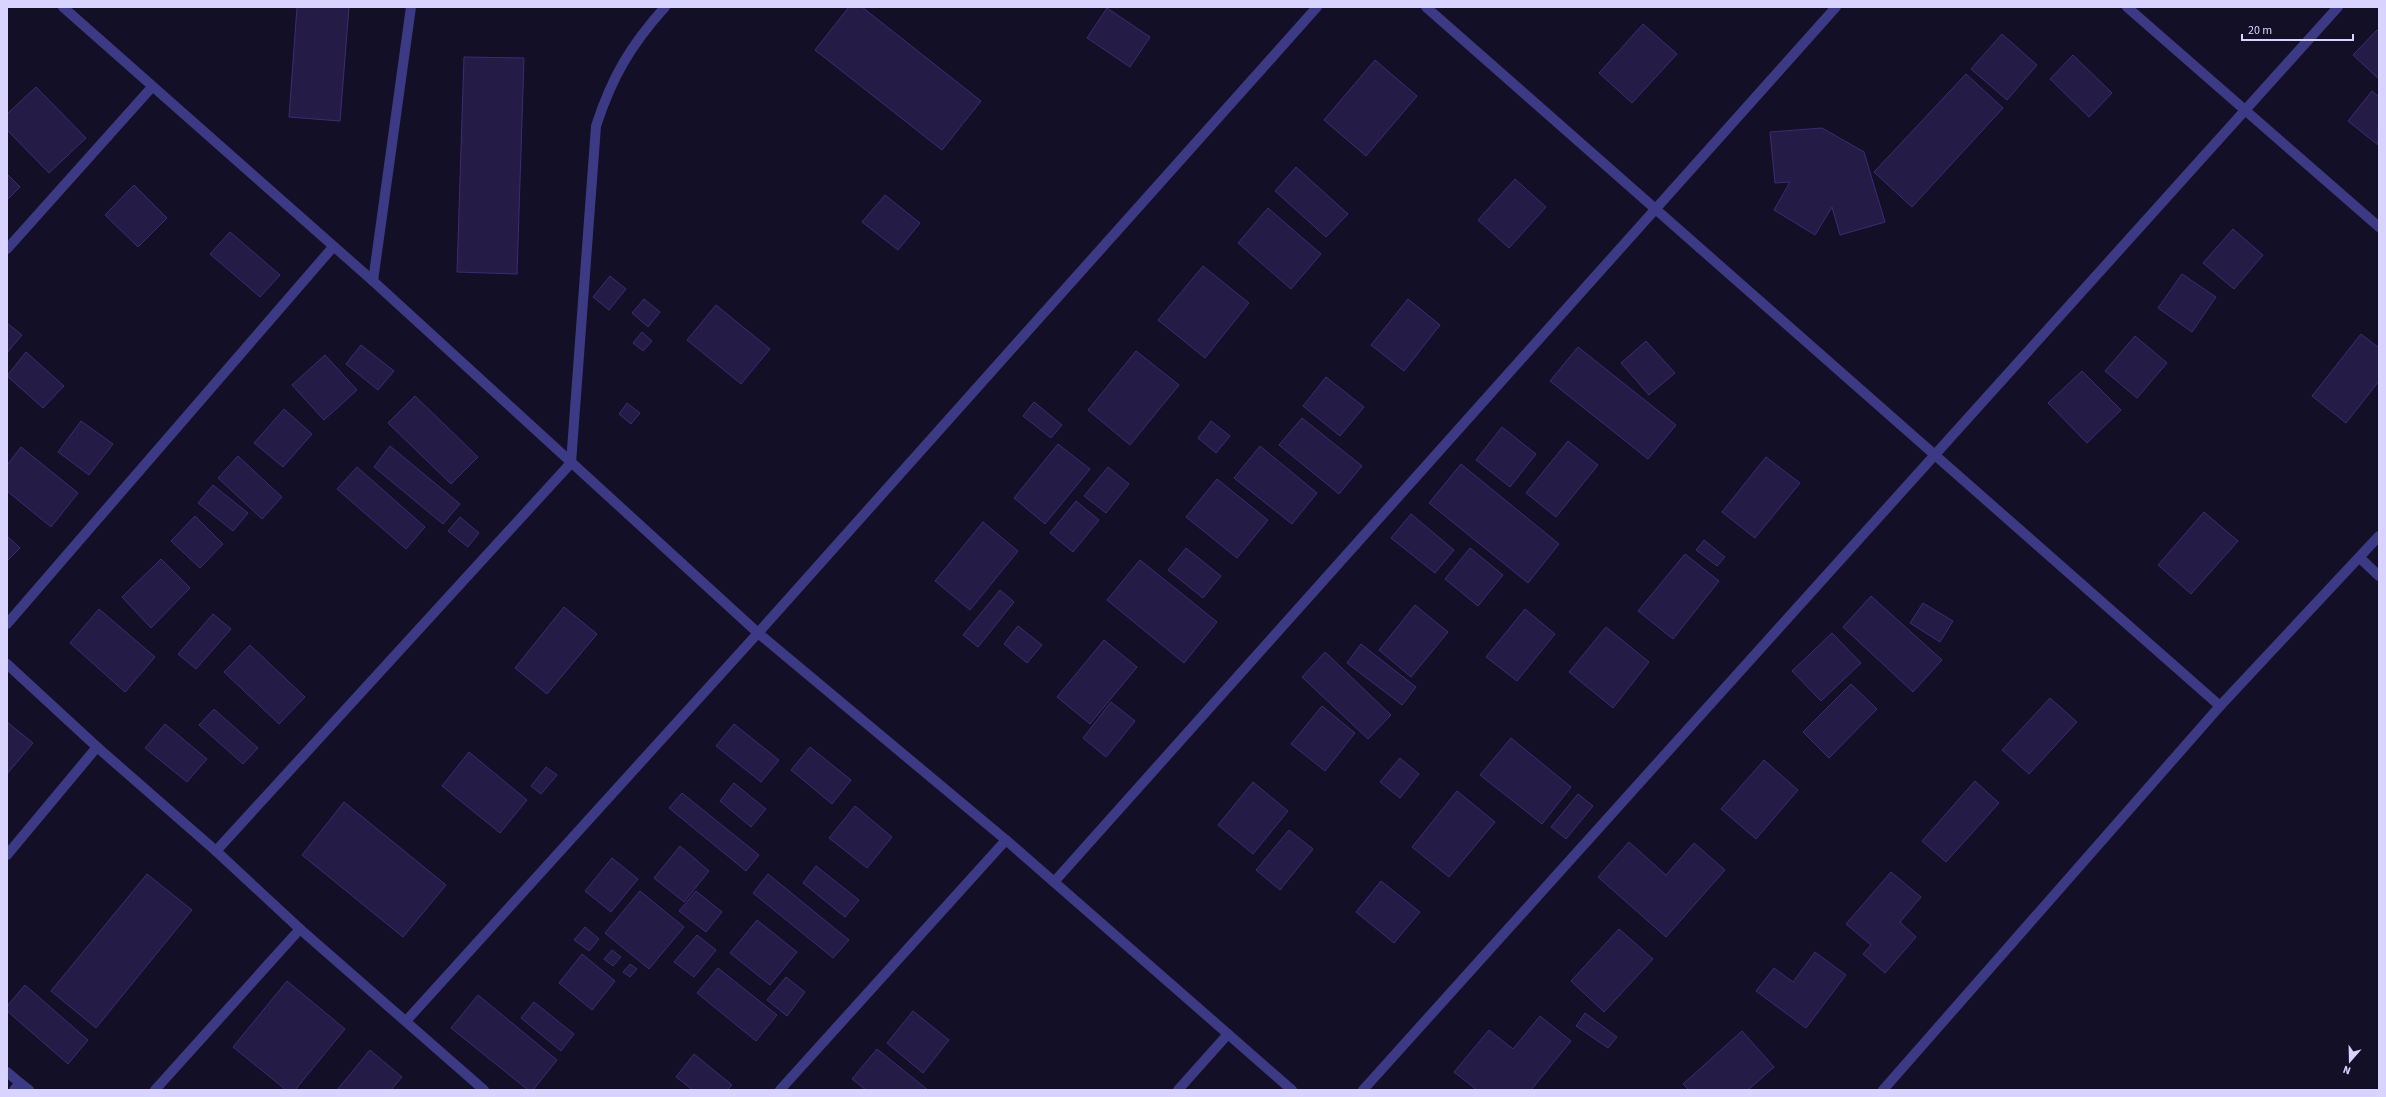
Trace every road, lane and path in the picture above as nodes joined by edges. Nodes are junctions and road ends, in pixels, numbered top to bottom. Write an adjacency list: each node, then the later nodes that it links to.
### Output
1 (63, 7): 9 (street)
2 (411, 7): 15 (street)
3 (665, 7): 17 (street)
4 (1317, 7): 22 (street)
5 (1426, 7): 11 (street)
6 (1836, 7): 11 (street)
7 (2127, 7): 10 (street)
8 (2338, 7): 10 (street)
9 (152, 88): 13 (street); 14 (street)
10 (2245, 110): 12 (street); 16 (street)
11 (1655, 209): 16 (street); 29 (street)
12 (2379, 227)
13 (334, 247): 15 (street); 21 (street)
14 (7, 249)
15 (373, 281): 17 (street)
16 (1935, 455): 24 (street); 41 (street)
17 (571, 463): 22 (street); 27 (street)
18 (2379, 536): 19 (street)
19 (2360, 558): 20 (street); 24 (street)
20 (2379, 576)
21 (7, 624)
22 (758, 633): 26 (street); 31 (street)
23 (7, 664): 25 (street)
24 (2220, 706): 42 (street)
25 (97, 747): 27 (street); 28 (street)
26 (1006, 840): 29 (street); 38 (street)
27 (216, 851): 30 (street)
28 (7, 855)
29 (1054, 882): 32 (street)
30 (300, 929): 31 (street); 36 (street)
31 (406, 1021): 37 (street)
32 (1228, 1034): 39 (street); 40 (street)
33 (7, 1072): 34 (street)
34 (17, 1087): 35 (street)
35 (29, 1090)
36 (155, 1090)
37 (484, 1090)
38 (780, 1090)
39 (1178, 1090)
40 (1292, 1090)
41 (1363, 1090)
42 (1883, 1090)

